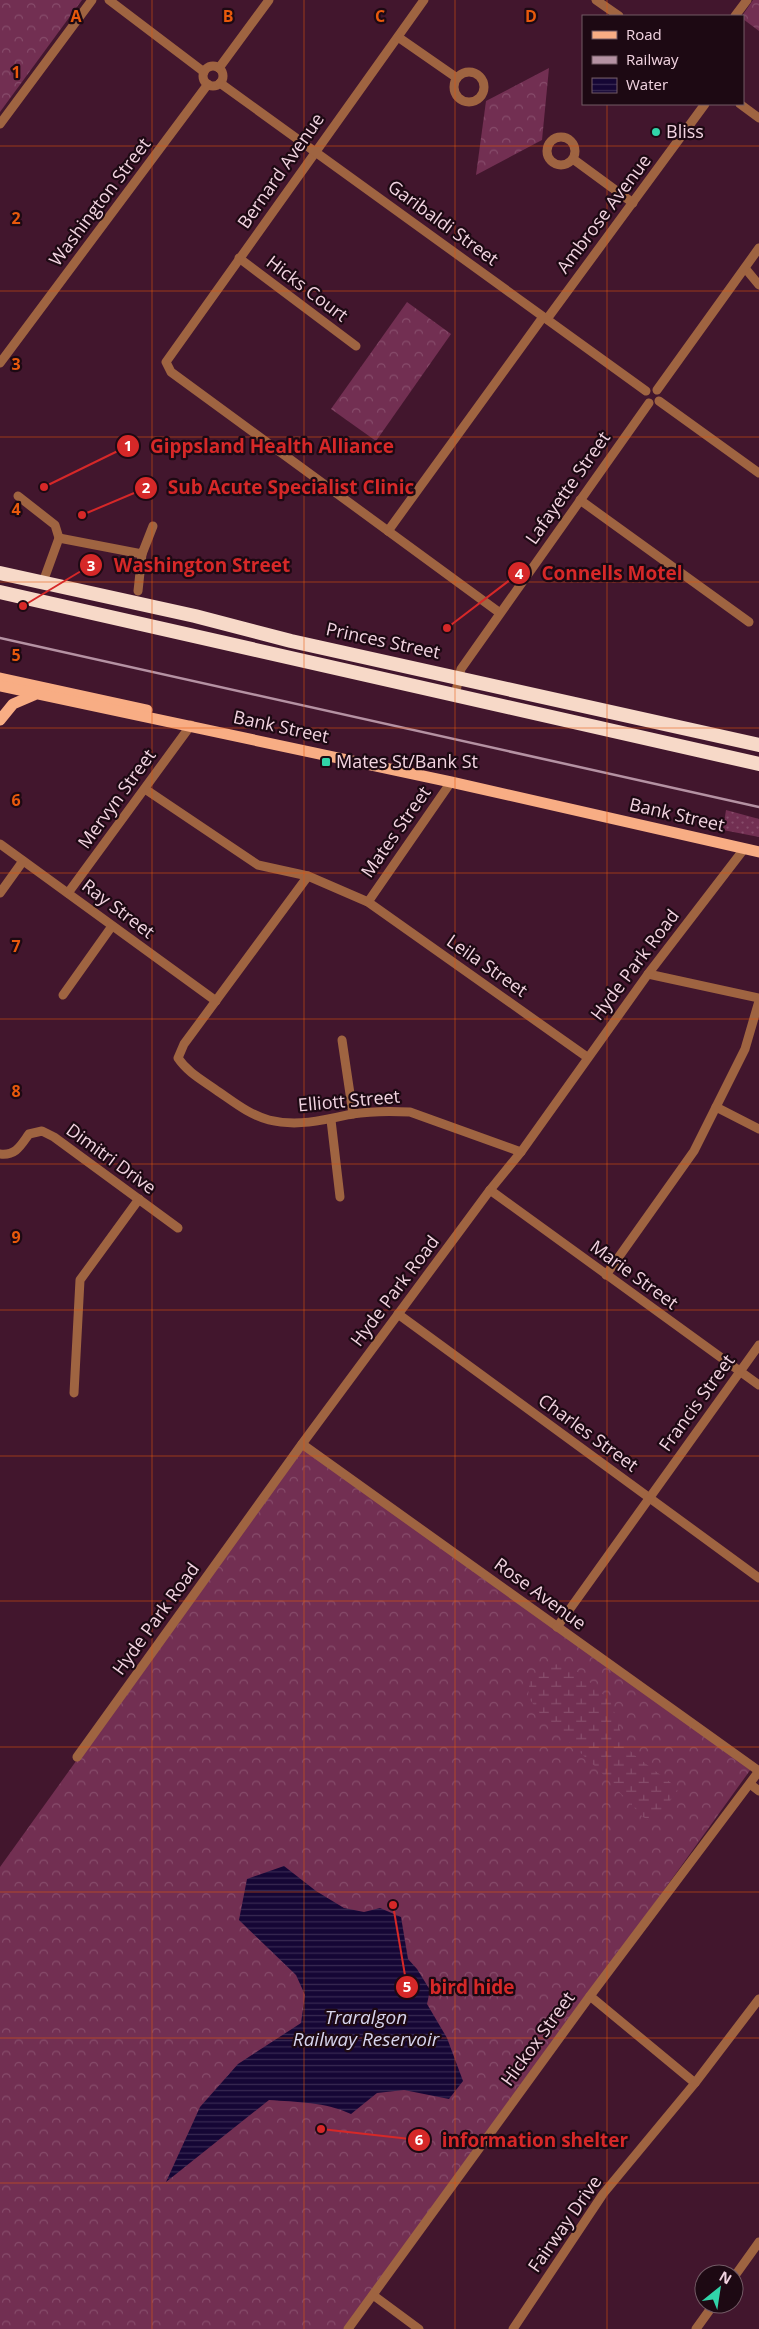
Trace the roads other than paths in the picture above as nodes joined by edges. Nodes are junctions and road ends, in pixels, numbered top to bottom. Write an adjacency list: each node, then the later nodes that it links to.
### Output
1 (92, 0): 18 (street)
2 (109, 0): 11 (street)
3 (269, 0): 10 (street)
4 (424, 0): 9 (street, Bernard Avenue)
5 (596, 0): 7 (street)
6 (747, 0): 8 (street)
7 (618, 15)
8 (736, 15)
9 (398, 37): 12 (street); 19 (street, Bernard Avenue)
10 (219, 68): 11 (street); 13 (street)
11 (204, 72): 14 (street)
12 (456, 78)
13 (220, 83): 14 (street); 19 (street, Garibaldi Street)
14 (208, 84): 28 (street, Washington Street)
15 (704, 105): 21 (street, Ambrose Avenue)
16 (741, 105): 17 (street)
17 (759, 118)
18 (0, 124)
19 (315, 151): 23 (street, Bernard Avenue); 26 (street, Garibaldi Street)
20 (573, 159): 21 (street)
21 (633, 203): 26 (street, Ambrose Avenue)
22 (759, 248): 24 (street)
23 (239, 258): 27 (street, Hicks Court); 37 (street, Bernard Avenue)
24 (745, 268): 25 (street); 29 (street)
25 (759, 284)
26 (545, 318): 30 (street, Garibaldi Street); 37 (street, Ambrose Avenue)
27 (356, 346)
28 (0, 363)
29 (657, 390): 30 (street); 31 (street)
30 (646, 391): 32 (street)
31 (659, 402): 32 (street); 33 (street)
32 (648, 403): 35 (street, Lafayette Street)
33 (759, 473)
34 (18, 496): 38 (street)
35 (580, 500): 44 (street, Lafayette Street); 45 (street)
36 (153, 526): 39 (street)
37 (388, 531): 44 (street)
38 (59, 538): 39 (street); 41 (street)
39 (142, 554): 42 (street)
40 (0, 573): 41 (highway, Princes Street)
41 (43, 582): 46 (highway, Princes Street)
42 (138, 591)
43 (0, 592): 49 (highway, Princes Street)
44 (500, 612): 46 (street, Lafayette Street)
45 (749, 622)
46 (459, 676): 49 (street, Lafayette Street); 53 (highway, Princes Street)
47 (4, 685): 48 (main road, Bank Street); 50 (main road); 52 (main road)
48 (37, 694): 50 (main road); 52 (main road, Bank Street)
49 (455, 695): 54 (highway, Princes Street)
50 (13, 704): 51 (main road)
51 (0, 720)
52 (192, 725): 55 (main road, Bank Street); 56 (street, Mervyn Street)
53 (759, 745)
54 (759, 764)
55 (451, 782): 58 (main road, Bank Street); 64 (street, Mates Street)
56 (145, 789): 61 (street, Leila Street); 63 (street, Mervyn Street)
57 (0, 844): 60 (street, Ray Street)
58 (744, 849): 59 (main road, Bank Street); 66 (street, Hyde Park Road)
59 (759, 852)
60 (23, 861): 62 (street); 63 (street, Ray Street)
61 (308, 876): 64 (street, Leila Street); 69 (street, Elliott Street)
62 (0, 893)
63 (68, 893): 65 (street, Ray Street)
64 (368, 902): 71 (street, Leila Street)
65 (112, 926): 67 (street); 69 (street, Ray Street)
66 (648, 974): 68 (street); 71 (street, Hyde Park Road)
67 (63, 995)
68 (759, 999): 72 (street)
69 (216, 1001): 74 (street, Elliott Street)
70 (342, 1040): 73 (street)
71 (587, 1057): 76 (street, Hyde Park Road)
72 (716, 1107): 75 (street); 82 (street)
73 (353, 1114): 74 (street, Elliott Street); 76 (street, Elliott Street)
74 (331, 1120): 79 (street)
75 (759, 1129)
76 (521, 1152): 78 (street, Hyde Park Road)
77 (0, 1156): 80 (street, Dimitri Drive)
78 (490, 1190): 82 (street, Marie Street); 83 (street, Hyde Park Road)
79 (340, 1197)
80 (139, 1199): 81 (street, Dimitri Drive); 87 (street)
81 (178, 1228)
82 (606, 1275): 85 (street, Marie Street)
83 (398, 1314): 88 (street, Hyde Park Road); 89 (street, Charles Street)
84 (759, 1345): 85 (street, Francis Street)
85 (740, 1372): 86 (street, Marie Street); 89 (street, Francis Street)
86 (759, 1385)
87 (74, 1393)
88 (302, 1444): 91 (street, Rose Avenue); 92 (street, Hyde Park Road)
89 (649, 1498): 90 (street, Charles Street); 91 (street, Francis Street)
90 (759, 1578)
91 (557, 1627): 93 (street, Rose Avenue)
92 (77, 1757)
93 (759, 1771): 94 (street, Hickox Street)
94 (750, 1784): 95 (street); 96 (street, Hickox Street)
95 (759, 1791)
96 (590, 1996): 98 (street); 101 (street, Hickox Street)
97 (759, 1999): 98 (street, Fairway Drive)
98 (695, 2082): 105 (street, Fairway Drive)
99 (759, 2242): 100 (street)
100 (743, 2264)
101 (373, 2294): 103 (street, Hickox Street); 104 (street)
102 (707, 2314): 106 (street)
103 (348, 2329)
104 (419, 2329)
105 (513, 2329)
106 (696, 2329)

